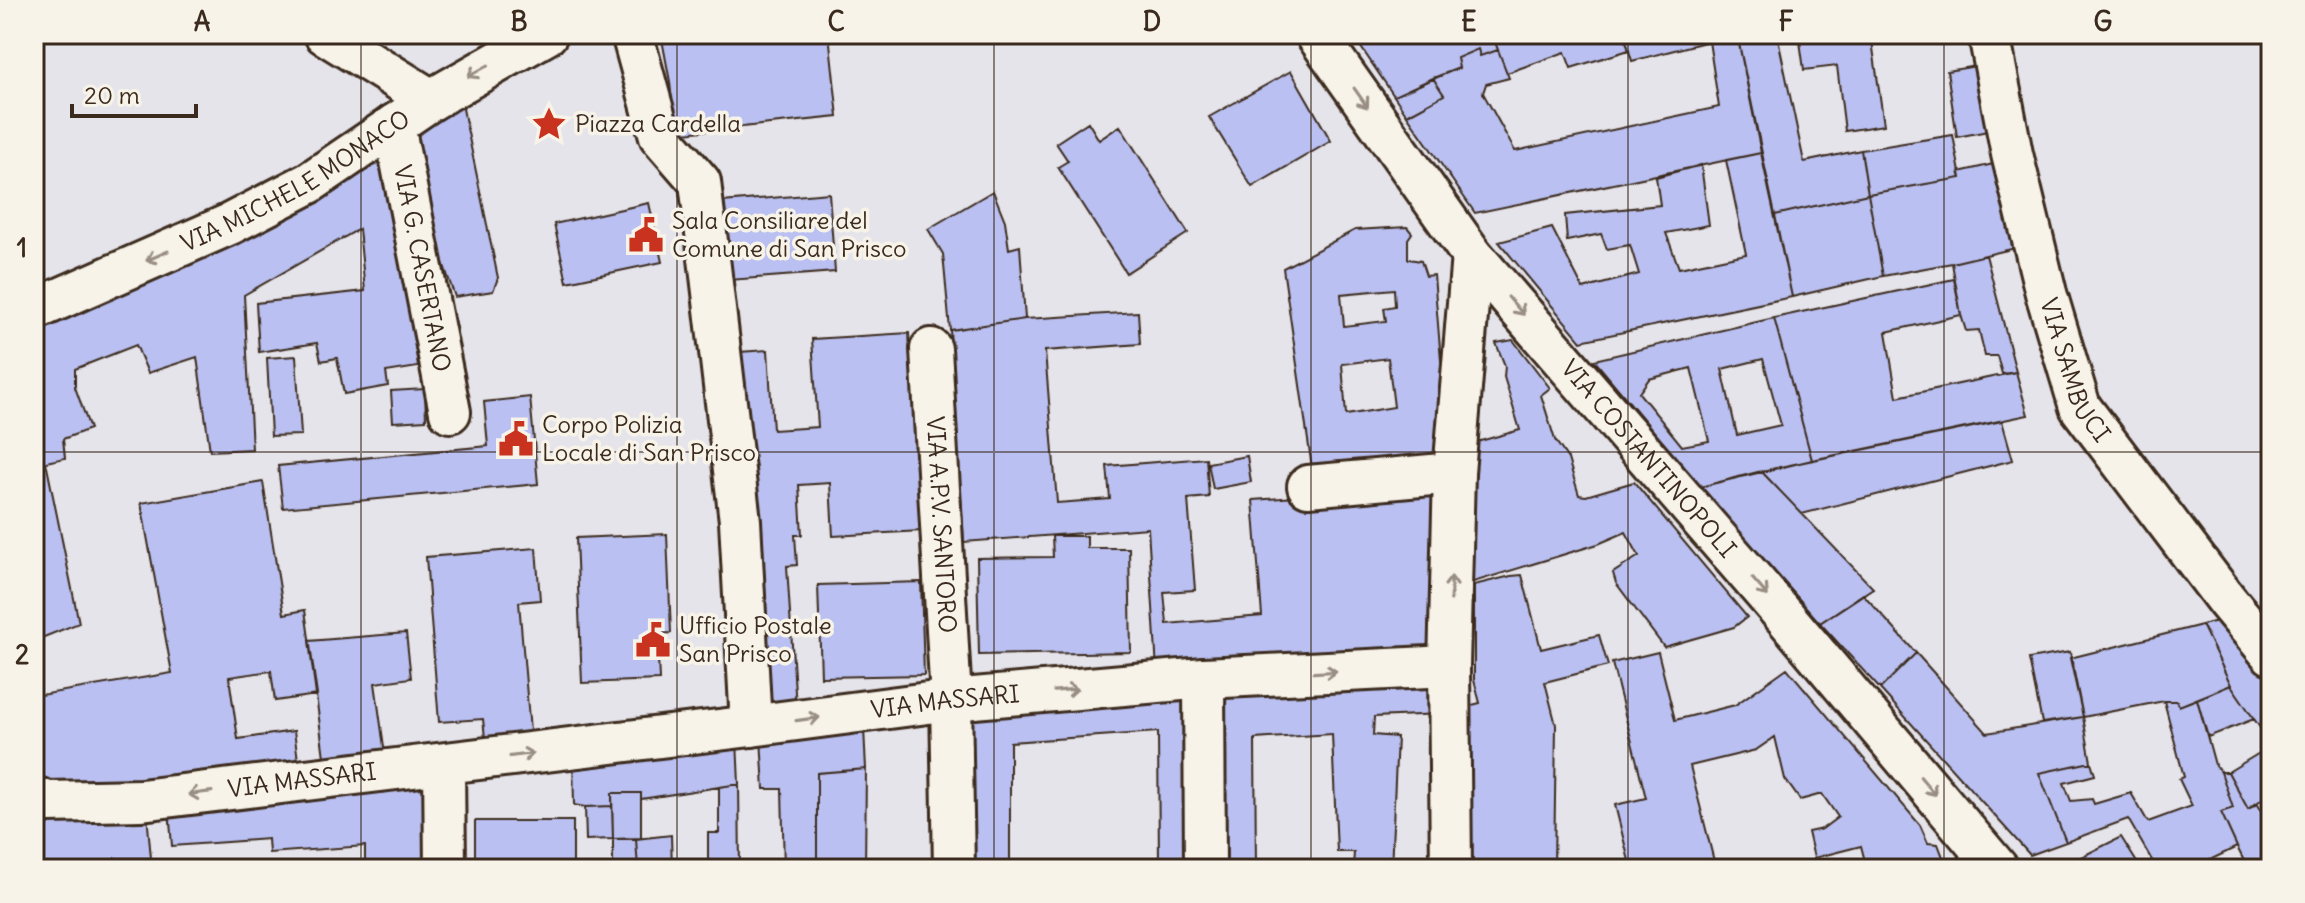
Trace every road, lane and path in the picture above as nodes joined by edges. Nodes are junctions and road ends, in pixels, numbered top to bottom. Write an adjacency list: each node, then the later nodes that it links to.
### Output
1 (325, 34): 6 (street)
2 (547, 34): 6 (street, VIA MICHELE MONACO, one-way to 6)
3 (632, 34): 18 (street)
4 (1316, 34): 8 (street, VIA COSTANTINOPOLI, one-way to 8)
5 (1989, 34): 14 (street, VIA SAMBUCI)
6 (431, 100): 7 (street, VIA MICHELE MONACO)
7 (394, 125): 9 (street, VIA MICHELE MONACO, one-way to 9); 11 (street, VIA G. CASERTANO)
8 (1472, 255): 12 (street); 25 (street, VIA COSTANTINOPOLI, one-way to 25)
9 (34, 310)
10 (931, 349): 17 (street, VIA A.P.V. SANTORO)
11 (450, 412)
12 (1454, 473): 13 (street); 15 (street, one-way to 12)
13 (1308, 486)
14 (2271, 654)
15 (1449, 666): 16 (street, VIA MASSARI, one-way to 15); 24 (street)
16 (1204, 678): 17 (street, VIA MASSARI, one-way to 16); 23 (street)
17 (951, 700): 18 (street, VIA MASSARI, one-way to 17); 22 (street, VIA A.P.V. SANTORO)
18 (751, 726): 19 (street, VIA MASSARI, one-way to 18)
19 (444, 764): 20 (street, VIA MASSARI, one-way to 20); 21 (street)
20 (34, 797)
21 (445, 869)
22 (954, 869)
23 (1205, 869)
24 (1451, 869)
25 (1998, 869)

